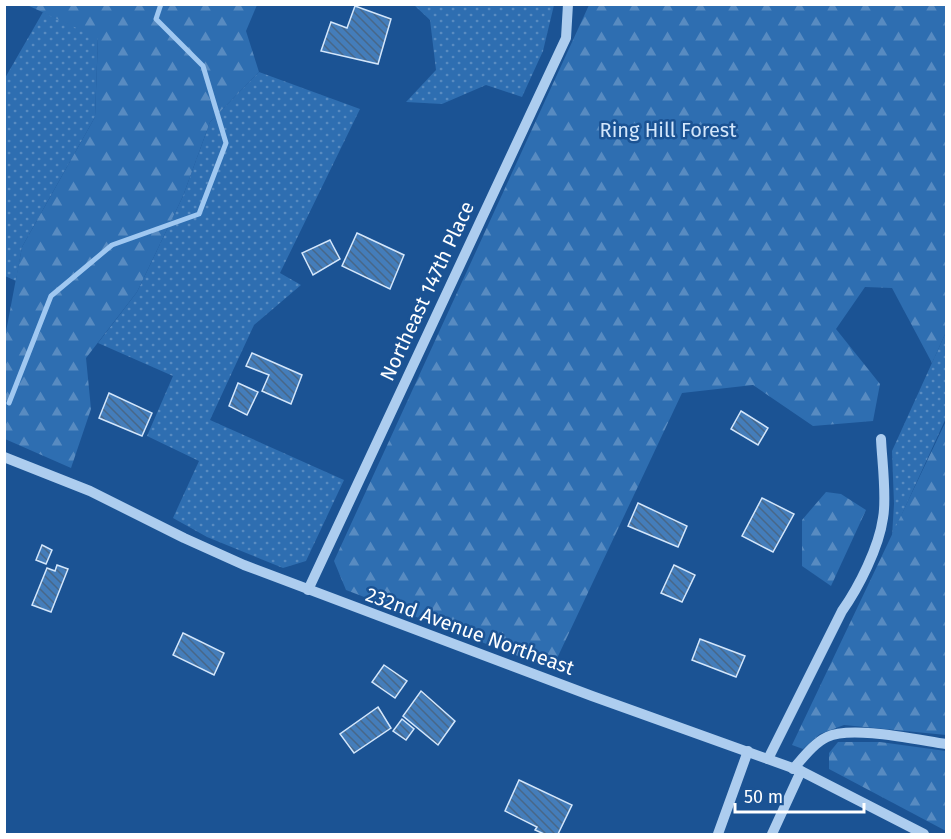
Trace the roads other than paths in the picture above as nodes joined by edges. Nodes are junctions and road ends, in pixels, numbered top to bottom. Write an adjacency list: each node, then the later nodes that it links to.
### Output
1 (568, 4): 4 (street, Northeast 147th Place)
2 (880, 439): 7 (street)
3 (4, 457): 4 (street, 232nd Avenue Northeast)
4 (308, 590): 6 (street, 232nd Avenue Northeast)
5 (946, 744): 8 (street)
6 (748, 752): 7 (street, 232nd Avenue Northeast); 10 (street)
7 (768, 759): 8 (street, 232nd Avenue Northeast)
8 (797, 770): 9 (street, 232nd Avenue Northeast); 11 (street)
9 (904, 830): 12 (street, 232nd Avenue Northeast)
10 (717, 834)
11 (772, 834)
12 (924, 834)

